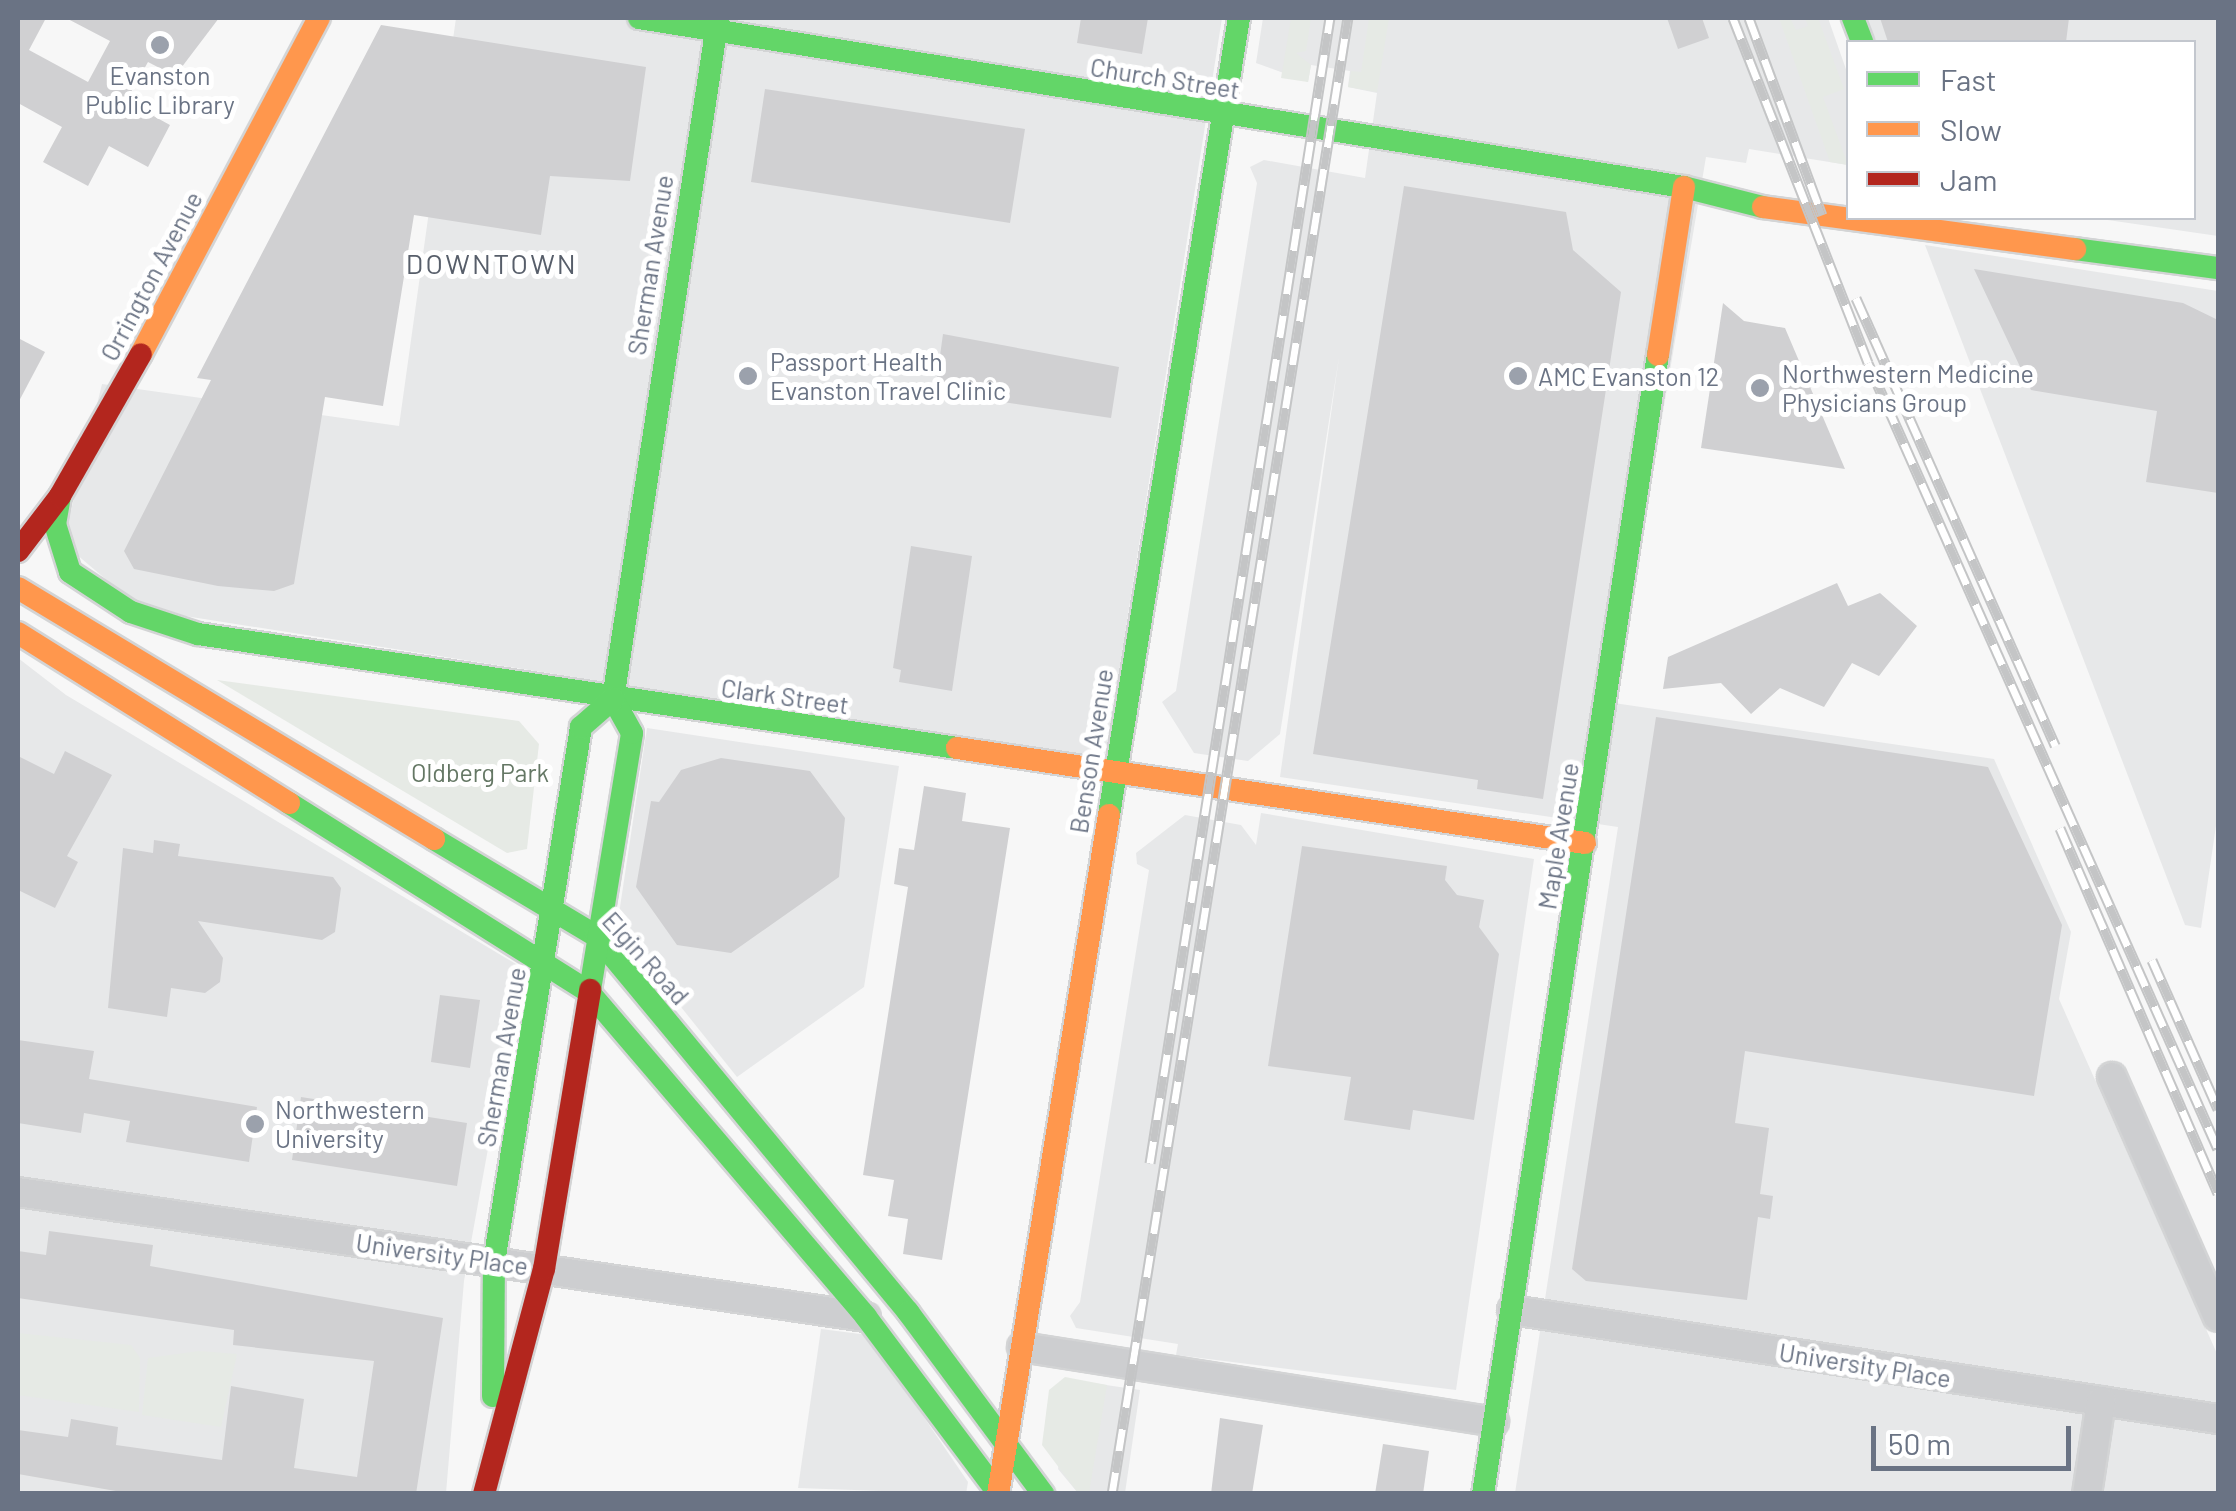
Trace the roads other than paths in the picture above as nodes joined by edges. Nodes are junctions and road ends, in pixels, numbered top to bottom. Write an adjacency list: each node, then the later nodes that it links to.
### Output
1 (319, 18): 12 (street, Orrington Avenue)
2 (639, 18): 4 (street, Church Street)
3 (1240, 18): 5 (street, Benson Avenue)
4 (717, 26): 5 (street, Church Street); 15 (street, Sherman Avenue)
5 (1223, 115): 6 (street, Church Street); 19 (street, Benson Avenue)
6 (1684, 187): 7 (street, Church Street); 8 (street, Church Street); 20 (street, Maple Avenue)
7 (1846, 195)
8 (1846, 218)
9 (1859, 220): 10 (street, Church Street)
10 (1946, 222): 11 (street, Church Street)
11 (2218, 268)
12 (60, 496): 13 (street, Orrington Avenue); 17 (street, Clark Street)
13 (18, 551)
14 (18, 588): 21 (street, Elgin Road)
15 (624, 619): 17 (street); 18 (street, Sherman Avenue)
16 (18, 633): 23 (street)
17 (557, 690): 18 (street, Clark Street)
18 (614, 699): 19 (street, Clark Street); 21 (street, Sherman Avenue); 22 (street, Sherman Avenue)
19 (1115, 772): 20 (street, Clark Street); 32 (street, Benson Avenue)
20 (1585, 843): 29 (street, Maple Avenue)
21 (554, 908): 22 (street, Elgin Road); 23 (street, Sherman Avenue)
22 (596, 936): 24 (street, Sherman Avenue); 37 (street, Elgin Road)
23 (545, 958): 24 (street); 27 (street, Sherman Avenue)
24 (588, 990): 28 (street, Sherman Avenue); 31 (street)
25 (2112, 1077): 30 (street)
26 (18, 1192): 27 (street, University Place)
27 (494, 1262): 28 (street, University Place); 36 (street, Sherman Avenue)
28 (544, 1269): 31 (street, University Place); 36 (street, Sherman Avenue)
29 (1512, 1310): 33 (street, University Place); 35 (street, Maple Avenue)
30 (2218, 1317)
31 (866, 1318): 38 (street)
32 (1022, 1347): 35 (street); 37 (street, Benson Avenue)
33 (2101, 1401): 34 (street, University Place); 42 (street)
34 (2218, 1420)
35 (1494, 1422): 41 (street, Maple Avenue)
36 (492, 1443): 39 (street, Sherman Avenue)
37 (1006, 1443): 38 (street, Benson Avenue); 40 (street, Elgin Road)
38 (998, 1493)
39 (484, 1494)
40 (1043, 1494)
41 (1483, 1494)
42 (2086, 1494)

